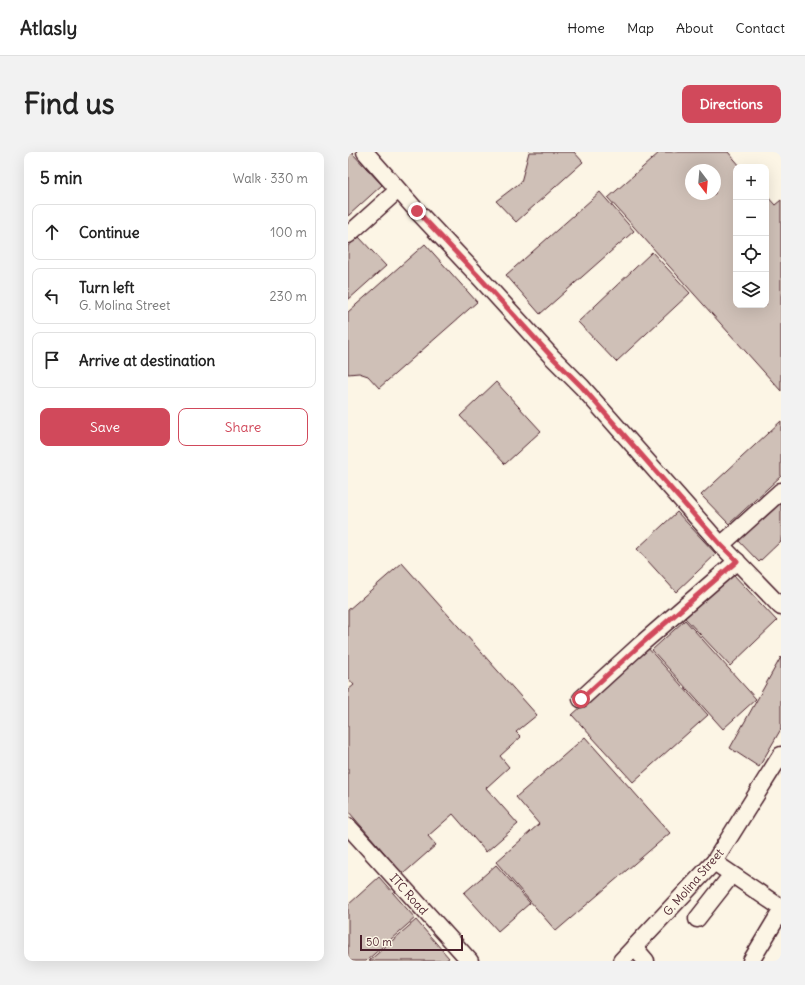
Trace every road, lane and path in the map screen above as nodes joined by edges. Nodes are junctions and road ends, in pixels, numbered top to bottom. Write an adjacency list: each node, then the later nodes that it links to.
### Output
1 (365, 152): 2 (street)
2 (398, 190): 3 (street); 5 (street)
3 (348, 235)
4 (781, 491): 5 (street)
5 (721, 545): 6 (street)
6 (737, 561): 7 (street); 8 (street)
7 (781, 606)
8 (581, 699)
9 (781, 755): 11 (street, G. Molina Street)
10 (348, 826): 17 (street, ITC Road)
11 (710, 865): 12 (street); 14 (street); 16 (street, G. Molina Street)
12 (726, 882): 13 (street); 15 (street)
13 (743, 892)
14 (781, 910): 20 (street)
15 (697, 919)
16 (634, 947): 18 (street, G. Molina Street); 19 (street)
17 (470, 961)
18 (621, 961)
19 (646, 961)
20 (751, 961)

